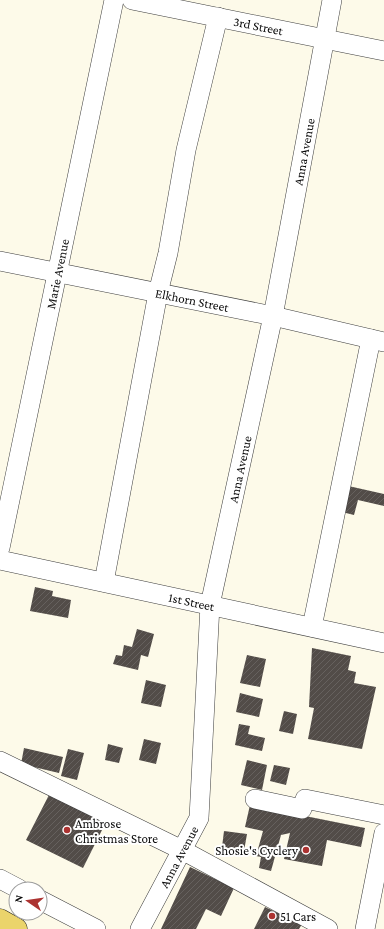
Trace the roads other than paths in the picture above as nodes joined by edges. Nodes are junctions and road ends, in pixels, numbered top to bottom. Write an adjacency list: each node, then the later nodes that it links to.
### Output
1 (114, 0): 8 (street, Marie Avenue)
2 (132, 0): 4 (street, 3rd Street)
3 (332, 0): 5 (street, Anna Avenue)
4 (218, 17): 5 (street, 3rd Street); 9 (street)
5 (324, 38): 6 (street, 3rd Street); 10 (street, Anna Avenue)
6 (384, 51)
7 (0, 261): 8 (street, Elkhorn Street)
8 (57, 273): 9 (street, Elkhorn Street); 12 (street, Marie Avenue)
9 (158, 293): 10 (street, Elkhorn Street); 14 (street)
10 (273, 316): 11 (street, Elkhorn Street); 15 (street, Anna Avenue)
11 (378, 340): 16 (street)
12 (0, 548)
13 (0, 560): 14 (street, 1st Street)
14 (104, 582): 15 (street, 1st Street)
15 (210, 605): 16 (street, 1st Street); 22 (street, Anna Avenue)
16 (312, 627): 17 (street, 1st Street)
17 (384, 643)
18 (0, 761): 22 (street)
19 (255, 799): 20 (street)
20 (384, 815)
21 (384, 833): 23 (street)
22 (182, 850): 28 (street, Anna Avenue); 29 (street)
23 (381, 861): 30 (street)
24 (48, 904): 27 (street)
25 (0, 920): 26 (main road)
26 (16, 929)
27 (96, 929)
28 (140, 929)
29 (328, 929)
30 (365, 929)

